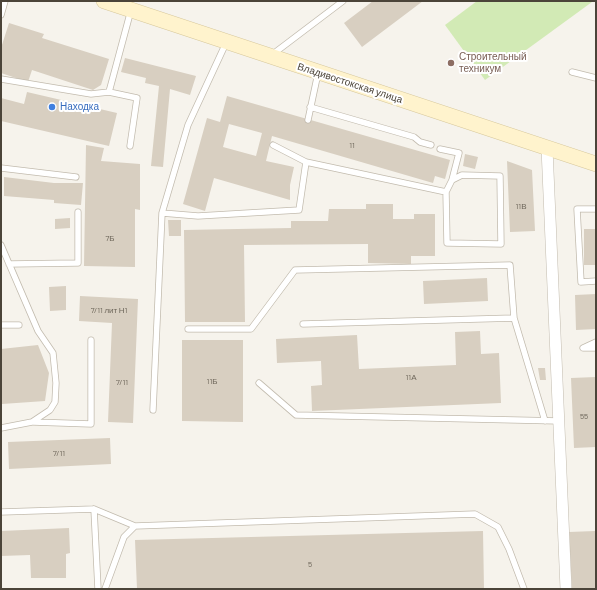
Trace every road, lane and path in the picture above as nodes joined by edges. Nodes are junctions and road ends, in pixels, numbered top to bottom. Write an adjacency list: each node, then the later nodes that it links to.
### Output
1 (5, 1): 4 (lane)
2 (343, 1): 6 (lane)
3 (117, 4): 5 (street, Владивостокская улица); 11 (lane)
4 (1, 15)
5 (226, 43): 6 (street, Владивостокская улица); 27 (lane)
6 (271, 56): 7 (street, Владивостокская улица)
7 (318, 72): 12 (lane); 17 (street, Владивостокская улица)
8 (572, 72): 9 (lane)
9 (596, 78)
10 (1, 79): 11 (lane)
11 (109, 92): 16 (lane)
12 (310, 107): 13 (lane); 15 (lane)
13 (308, 120)
14 (273, 145): 19 (lane)
15 (431, 145)
16 (130, 146)
17 (547, 148): 20 (street, Владивостокская улица); 43 (street)
18 (440, 149): 23 (lane)
19 (306, 162): 24 (lane); 27 (lane)
20 (596, 164)
21 (1, 168): 22 (lane)
22 (76, 177)
23 (452, 180): 24 (lane); 24 (lane)
24 (446, 192)
25 (596, 209): 31 (lane)
26 (78, 212): 30 (lane)
27 (162, 213): 41 (lane)
28 (1, 245): 29 (lane)
29 (3, 256): 30 (lane)
30 (9, 264): 44 (lane)
31 (596, 281)
32 (514, 318): 33 (lane); 36 (lane); 42 (lane)
33 (303, 324)
34 (1, 325): 35 (lane)
35 (19, 325)
36 (188, 329)
37 (91, 340): 44 (lane)
38 (596, 342): 39 (lane)
39 (596, 348)
40 (259, 383): 42 (lane)
41 (153, 410)
42 (545, 421): 43 (lane)
43 (560, 421): 52 (street)
44 (32, 422): 45 (lane)
45 (1, 428)
46 (94, 508): 47 (lane); 48 (lane); 49 (lane)
47 (1, 512)
48 (135, 526): 50 (lane); 51 (lane)
49 (98, 589)
50 (104, 589)
51 (524, 589)
52 (566, 589)

